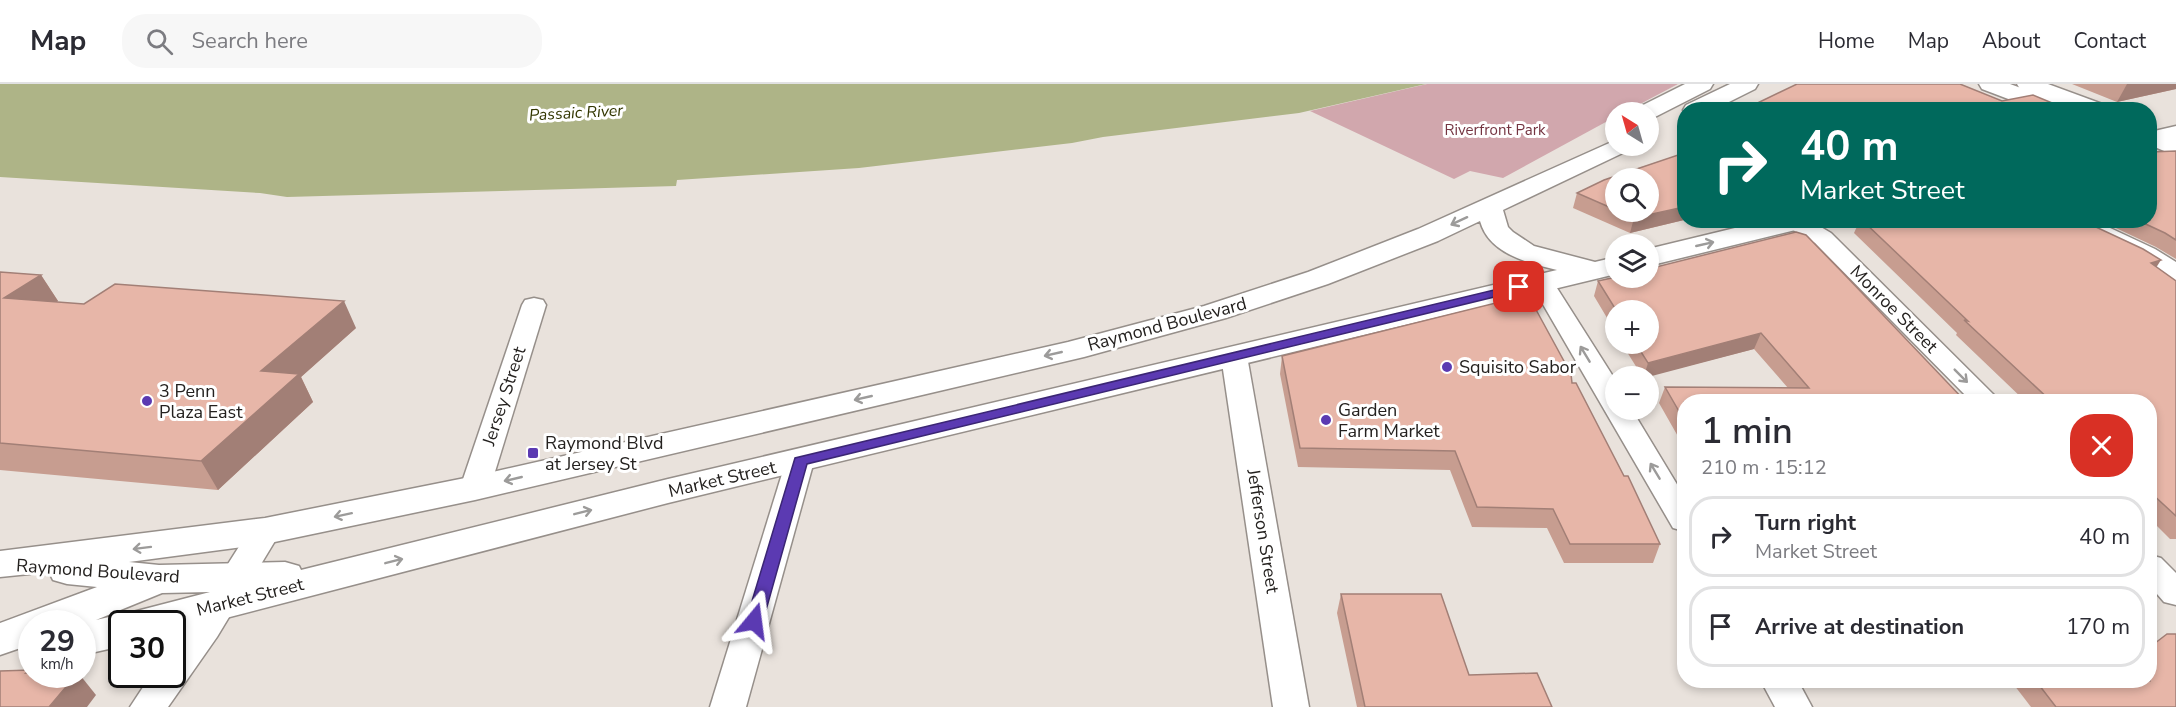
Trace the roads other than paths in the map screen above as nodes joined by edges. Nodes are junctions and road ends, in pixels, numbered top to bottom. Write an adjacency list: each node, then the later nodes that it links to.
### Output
1 (1702, 84): 8 (main road)
2 (1747, 84): 5 (main road)
3 (1990, 84): 6 (main road)
4 (2028, 84): 7 (main road)
5 (1710, 102)
6 (2038, 102)
7 (2076, 102)
8 (1659, 106)
9 (1677, 117): 10 (main road)
10 (1659, 126)
11 (2176, 133): 13 (main road)
12 (1605, 134): 17 (main road)
13 (2157, 137)
14 (2157, 141): 15 (main road)
15 (2176, 149)
16 (1605, 152): 17 (main road, Raymond Boulevard)
17 (1524, 189): 18 (main road, Raymond Boulevard)
18 (1490, 206): 22 (main road, Raymond Boulevard, one-way to 22); 24 (main road)
19 (1770, 228): 23 (main road, one-way to 19)
20 (1809, 228): 30 (street, Monroe Street, one-way to 30)
21 (2087, 228): 25 (main road)
22 (1428, 235): 28 (main road); 33 (main road, Raymond Boulevard, one-way to 33)
23 (1659, 255)
24 (1605, 267): 26 (main road, Market Street)
25 (2176, 274)
26 (1542, 282): 28 (main road, Market Street); 29 (street, one-way to 26)
27 (534, 305): 33 (street, Jersey Street)
28 (1234, 356): 32 (main road, Market Street); 52 (street, Jefferson Street)
29 (1605, 386)
30 (1979, 394)
31 (1625, 420): 34 (street, one-way to 31)
32 (800, 461): 39 (main road, Market Street, one-way to 32); 51 (street)
33 (475, 488): 35 (main road, one-way to 35)
34 (1677, 509)
35 (254, 532): 36 (main road, Raymond Boulevard, one-way to 36); 38 (main road); 39 (street)
36 (1, 567): 38 (main road, Raymond Boulevard)
37 (2157, 573): 40 (street)
38 (159, 579): 39 (main road, Raymond Boulevard); 41 (main road)
39 (229, 591): 42 (main road, Market Street); 47 (street)
40 (2176, 593)
41 (80, 610)
42 (180, 610)
43 (18, 633): 44 (main road)
44 (0, 639)
45 (18, 652): 46 (main road)
46 (0, 654)
47 (186, 654)
48 (162, 688): 50 (street)
49 (1783, 688): 53 (street)
50 (148, 707)
51 (728, 707)
52 (1291, 707)
53 (1794, 707)

